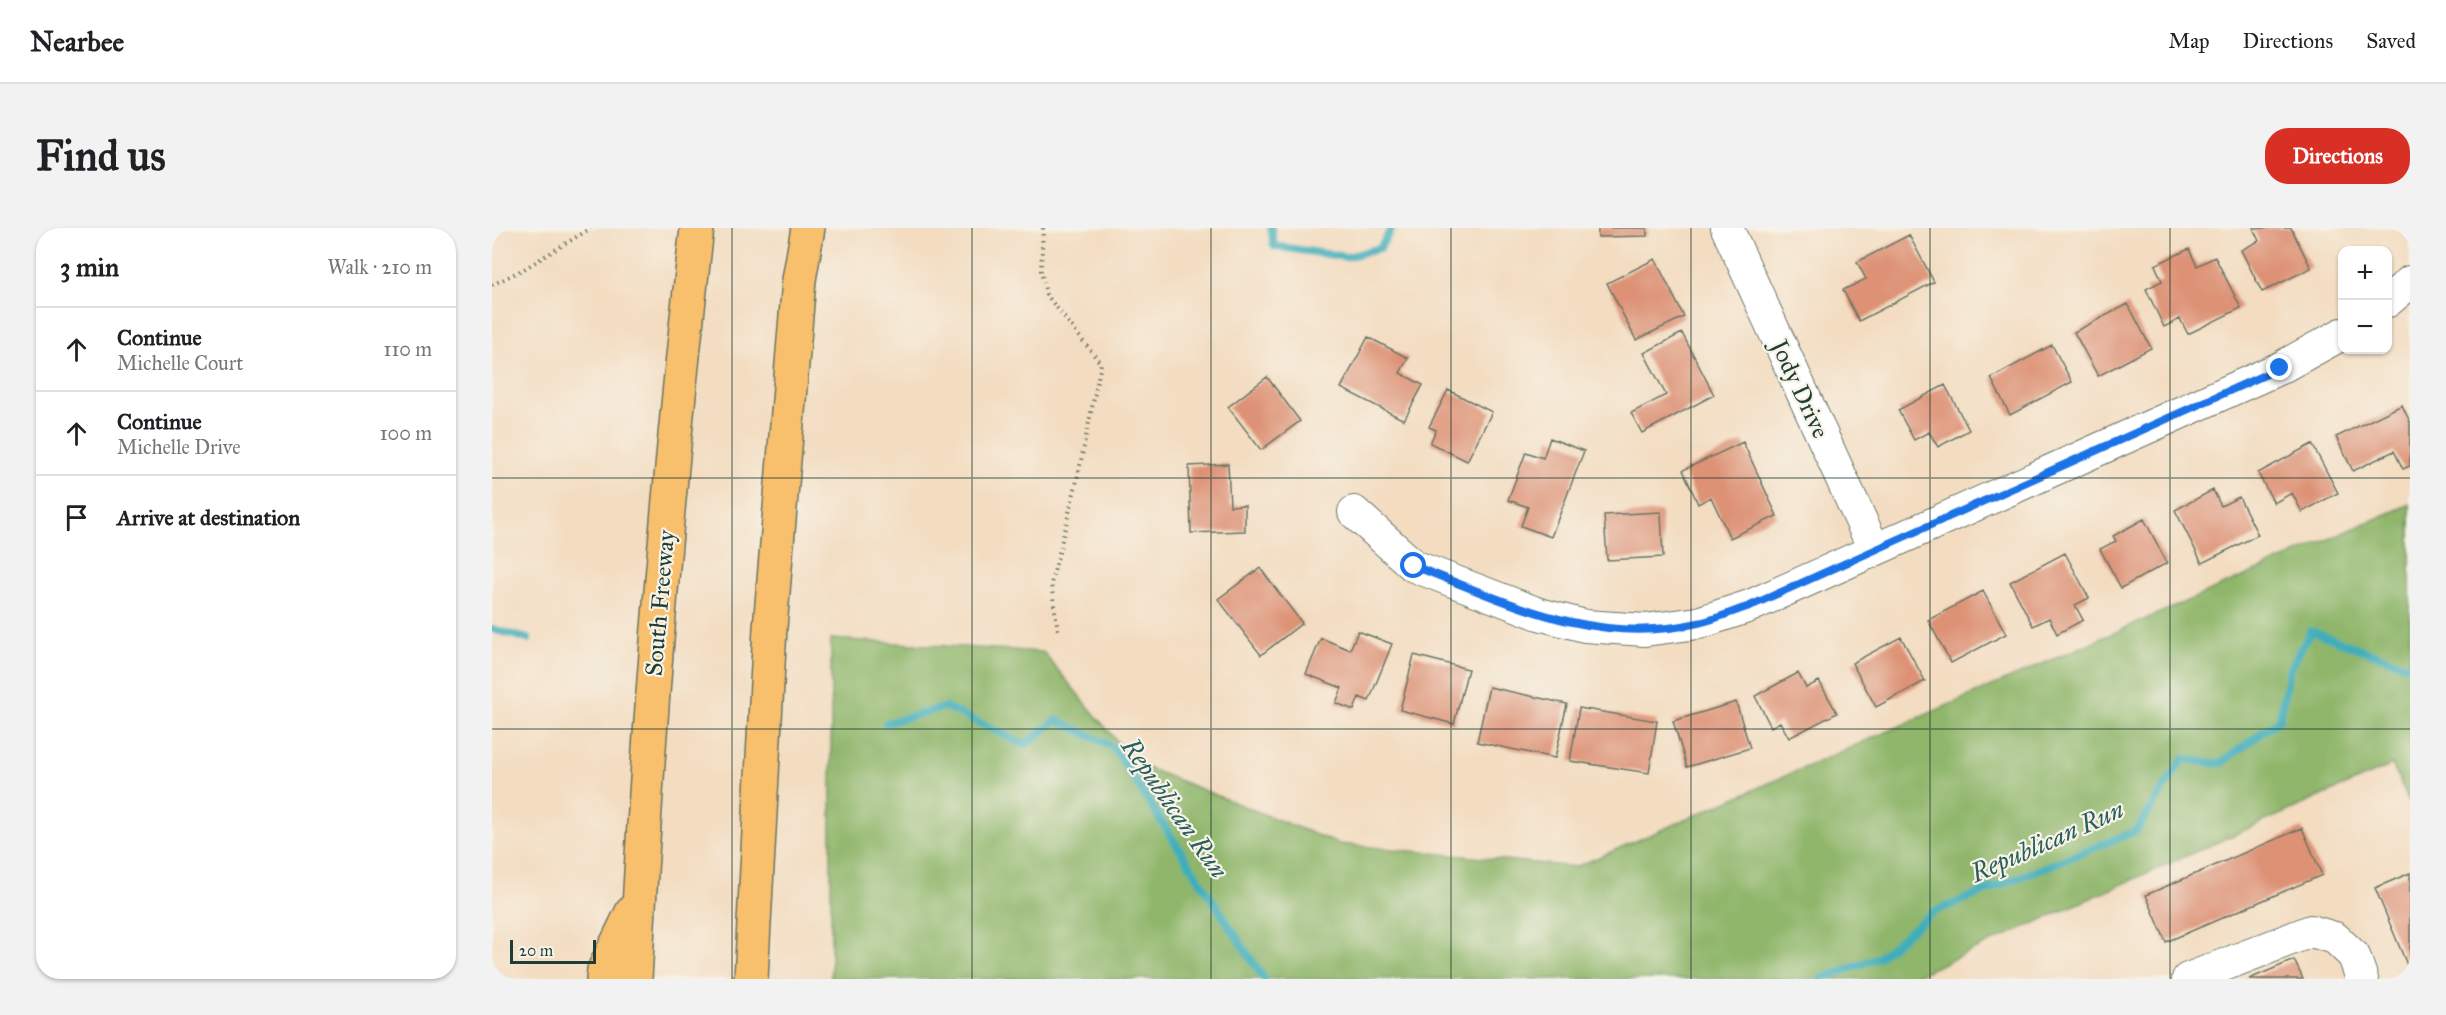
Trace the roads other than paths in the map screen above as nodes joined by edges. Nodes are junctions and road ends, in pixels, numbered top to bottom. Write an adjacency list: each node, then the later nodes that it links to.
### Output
1 (697, 228): 9 (highway, South Freeway)
2 (807, 228): 12 (highway)
3 (1727, 228): 8 (street, Jody Drive)
4 (2410, 282): 5 (street)
5 (2389, 300)
6 (2338, 337): 8 (street)
7 (1354, 512): 8 (street)
8 (1874, 549)
9 (639, 897): 10 (highway); 11 (highway, South Freeway)
10 (603, 979)
11 (635, 979)
12 (751, 979)
13 (2188, 979): 14 (street)
14 (2361, 979)

